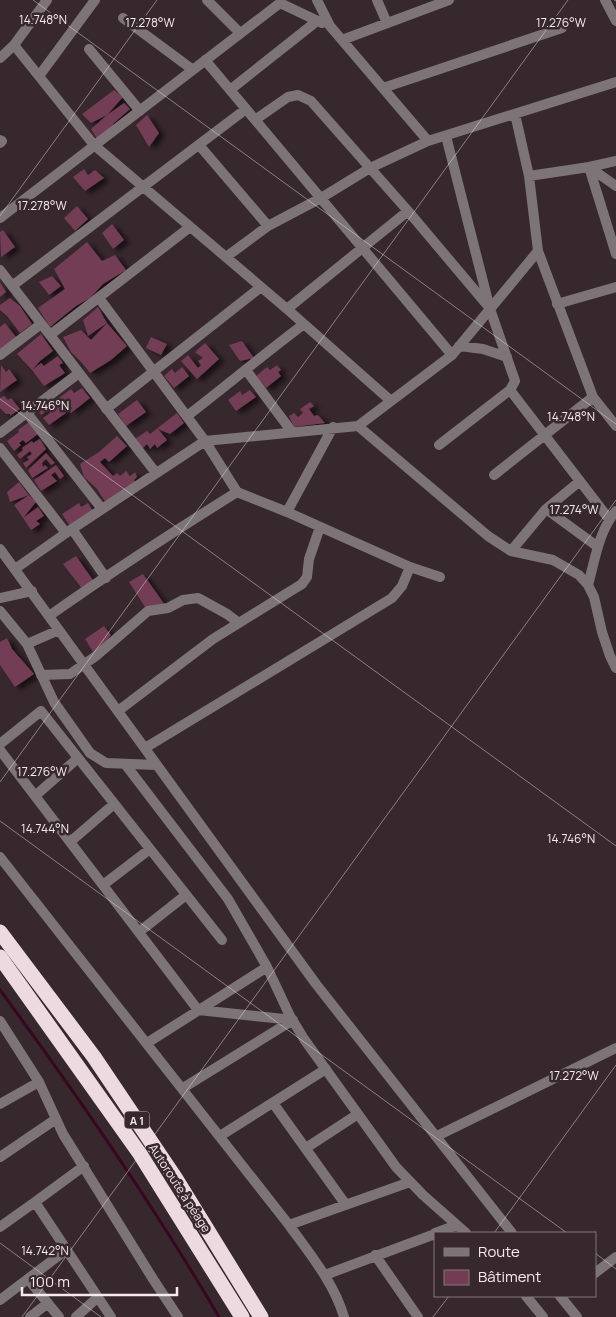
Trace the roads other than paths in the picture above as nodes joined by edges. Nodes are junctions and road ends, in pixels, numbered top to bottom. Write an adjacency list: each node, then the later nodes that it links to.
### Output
1 (47, 0): 18 (street)
2 (95, 0): 23 (street)
3 (207, 0): 16 (street)
4 (317, 0): 14 (street)
5 (377, 0): 13 (street)
6 (449, 0): 9 (street)
7 (605, 0): 12 (street)
8 (280, 1): 11 (street); 16 (street)
9 (433, 3): 13 (street)
10 (123, 18): 22 (street)
11 (316, 21): 14 (street); 26 (street)
12 (616, 21)
13 (387, 23): 17 (street)
14 (330, 26): 17 (street)
15 (562, 28): 25 (street)
16 (240, 33): 21 (street)
17 (342, 40): 25 (street)
18 (14, 45): 20 (street); 23 (street)
19 (89, 49): 28 (street)
20 (0, 58)
21 (205, 60): 22 (street); 26 (street)
22 (193, 70): 28 (street)
23 (39, 76): 33 (street)
24 (616, 82): 29 (street)
25 (383, 88): 32 (street)
26 (230, 90): 27 (street)
27 (246, 110): 30 (street); 34 (street)
28 (140, 111): 33 (street)
29 (515, 114): 31 (street); 38 (street)
30 (255, 120): 37 (street); 41 (street)
31 (446, 136): 32 (street); 57 (street)
32 (428, 141): 37 (street)
33 (94, 145): 40 (street); 43 (street)
34 (199, 145): 40 (street); 44 (street)
35 (616, 161): 36 (street)
36 (589, 167): 38 (street); 39 (street); 48 (street)
37 (370, 168): 41 (street); 42 (street)
38 (529, 176): 47 (street)
39 (616, 186)
40 (142, 188): 45 (street); 51 (street)
41 (321, 198): 44 (street); 46 (street)
42 (408, 211): 46 (street); 57 (street)
43 (0, 218)
44 (268, 226): 49 (street)
45 (190, 227): 49 (street); 54 (street)
46 (362, 248): 56 (street); 61 (street)
47 (538, 251): 55 (street); 57 (street)
48 (616, 254)
49 (226, 257): 53 (street)
50 (0, 270): 51 (street)
51 (12, 286): 58 (street)
52 (616, 286): 55 (street)
53 (261, 287): 56 (street); 65 (street)
54 (99, 298): 60 (street); 65 (street)
55 (557, 304): 68 (street)
56 (287, 309): 59 (street)
57 (490, 309): 61 (street); 63 (street)
58 (41, 324): 60 (street); 62 (street)
59 (304, 324): 64 (street); 69 (street)
60 (50, 336): 66 (street)
61 (456, 350): 63 (street); 69 (street)
62 (0, 355)
63 (507, 357): 67 (street)
64 (246, 370): 72 (street); 76 (street)
65 (155, 371): 70 (street); 72 (street)
66 (79, 373): 70 (street); 71 (street)
67 (510, 390): 78 (street); 80 (street)
68 (594, 397): 74 (street); 78 (street)
69 (391, 401): 73 (street)
70 (106, 409): 82 (street)
71 (27, 413): 77 (street); 86 (street)
72 (187, 416): 79 (street)
73 (358, 426): 75 (street); 94 (street)
74 (616, 426)
75 (333, 428): 76 (street); 88 (street)
76 (292, 432): 79 (street)
77 (0, 433)
78 (545, 435): 83 (street); 84 (street)
79 (205, 441): 82 (street); 85 (street)
80 (439, 445)
81 (0, 448): 91 (street)
82 (156, 473): 86 (street)
83 (494, 475)
84 (580, 481): 87 (street); 89 (street)
85 (237, 492): 88 (street); 98 (street)
86 (102, 509): 91 (street)
87 (546, 509): 92 (street); 94 (street)
88 (286, 512): 90 (street)
89 (612, 515): 92 (street)
90 (320, 527): 95 (street); 104 (street)
91 (69, 531): 96 (street); 98 (street)
92 (598, 546): 99 (street)
93 (0, 548): 96 (street)
94 (511, 551): 99 (street)
95 (410, 567): 97 (street); 112 (street)
96 (16, 569): 100 (street)
97 (440, 577)
98 (106, 578): 103 (street)
99 (588, 585): 108 (street)
100 (32, 592): 101 (street); 103 (street)
101 (0, 598)
102 (0, 611): 106 (street)
103 (49, 616): 105 (street)
104 (239, 623): 107 (street); 110 (street)
105 (59, 630): 106 (street); 107 (street)
106 (27, 644): 109 (street)
107 (84, 664): 109 (street); 110 (street)
108 (616, 668)
109 (41, 675): 115 (street)
110 (118, 711): 112 (street)
111 (0, 744): 114 (street)
112 (145, 748): 116 (street)
113 (0, 750): 117 (street)
114 (78, 758): 117 (street); 118 (street)
115 (125, 764): 116 (street); 128 (street)
116 (157, 765): 142 (street)
117 (35, 796): 119 (street)
118 (114, 804): 119 (street); 120 (street)
119 (70, 842): 122 (street)
120 (150, 849): 122 (street); 123 (street)
121 (0, 857): 132 (street)
122 (103, 885): 125 (street)
123 (186, 895): 125 (street); 126 (street)
124 (0, 932): 173 (highway, A 1)
125 (139, 932): 129 (street)
126 (222, 940)
127 (0, 956): 172 (highway, Autoroute à péage / A 1)
128 (267, 967): 129 (street); 130 (street)
129 (198, 1010): 130 (street); 132 (street)
130 (293, 1020): 134 (street); 136 (street)
131 (1, 1026): 135 (street)
132 (147, 1043): 136 (street)
133 (616, 1048): 142 (street)
134 (326, 1069): 137 (street); 139 (street)
135 (39, 1082): 138 (street); 140 (street)
136 (183, 1088): 141 (street)
137 (273, 1103): 141 (street); 143 (street)
138 (0, 1104)
139 (358, 1114): 143 (street); 146 (street)
140 (56, 1119): 144 (street); 145 (street)
141 (220, 1136): 149 (street)
142 (436, 1136): 154 (street)
143 (306, 1148): 148 (street)
144 (0, 1158)
145 (84, 1166): 147 (street); 167 (street)
146 (410, 1182): 148 (street); 150 (street)
147 (35, 1202): 151 (street); 156 (street)
148 (346, 1205): 149 (street)
149 (289, 1225): 160 (street)
150 (457, 1225): 152 (street); 153 (street)
151 (0, 1227)
152 (438, 1232)
153 (465, 1232)
154 (511, 1232)
155 (434, 1233): 157 (street)
156 (66, 1250): 161 (street); 162 (street)
157 (375, 1255): 160 (street); 175 (street)
158 (616, 1257): 159 (street)
159 (596, 1271)
160 (325, 1275): 174 (street)
161 (28, 1279): 165 (street); 166 (street)
162 (98, 1297): 170 (street); 171 (street)
163 (527, 1297): 176 (street)
164 (562, 1297): 177 (street)
165 (0, 1300)
166 (48, 1303): 168 (street); 169 (street)
167 (172, 1315)
168 (30, 1317)
169 (59, 1317)
170 (76, 1317)
171 (111, 1317)
172 (242, 1317)
173 (261, 1317)
174 (344, 1317)
175 (418, 1317)
176 (543, 1317)
177 (576, 1317)

